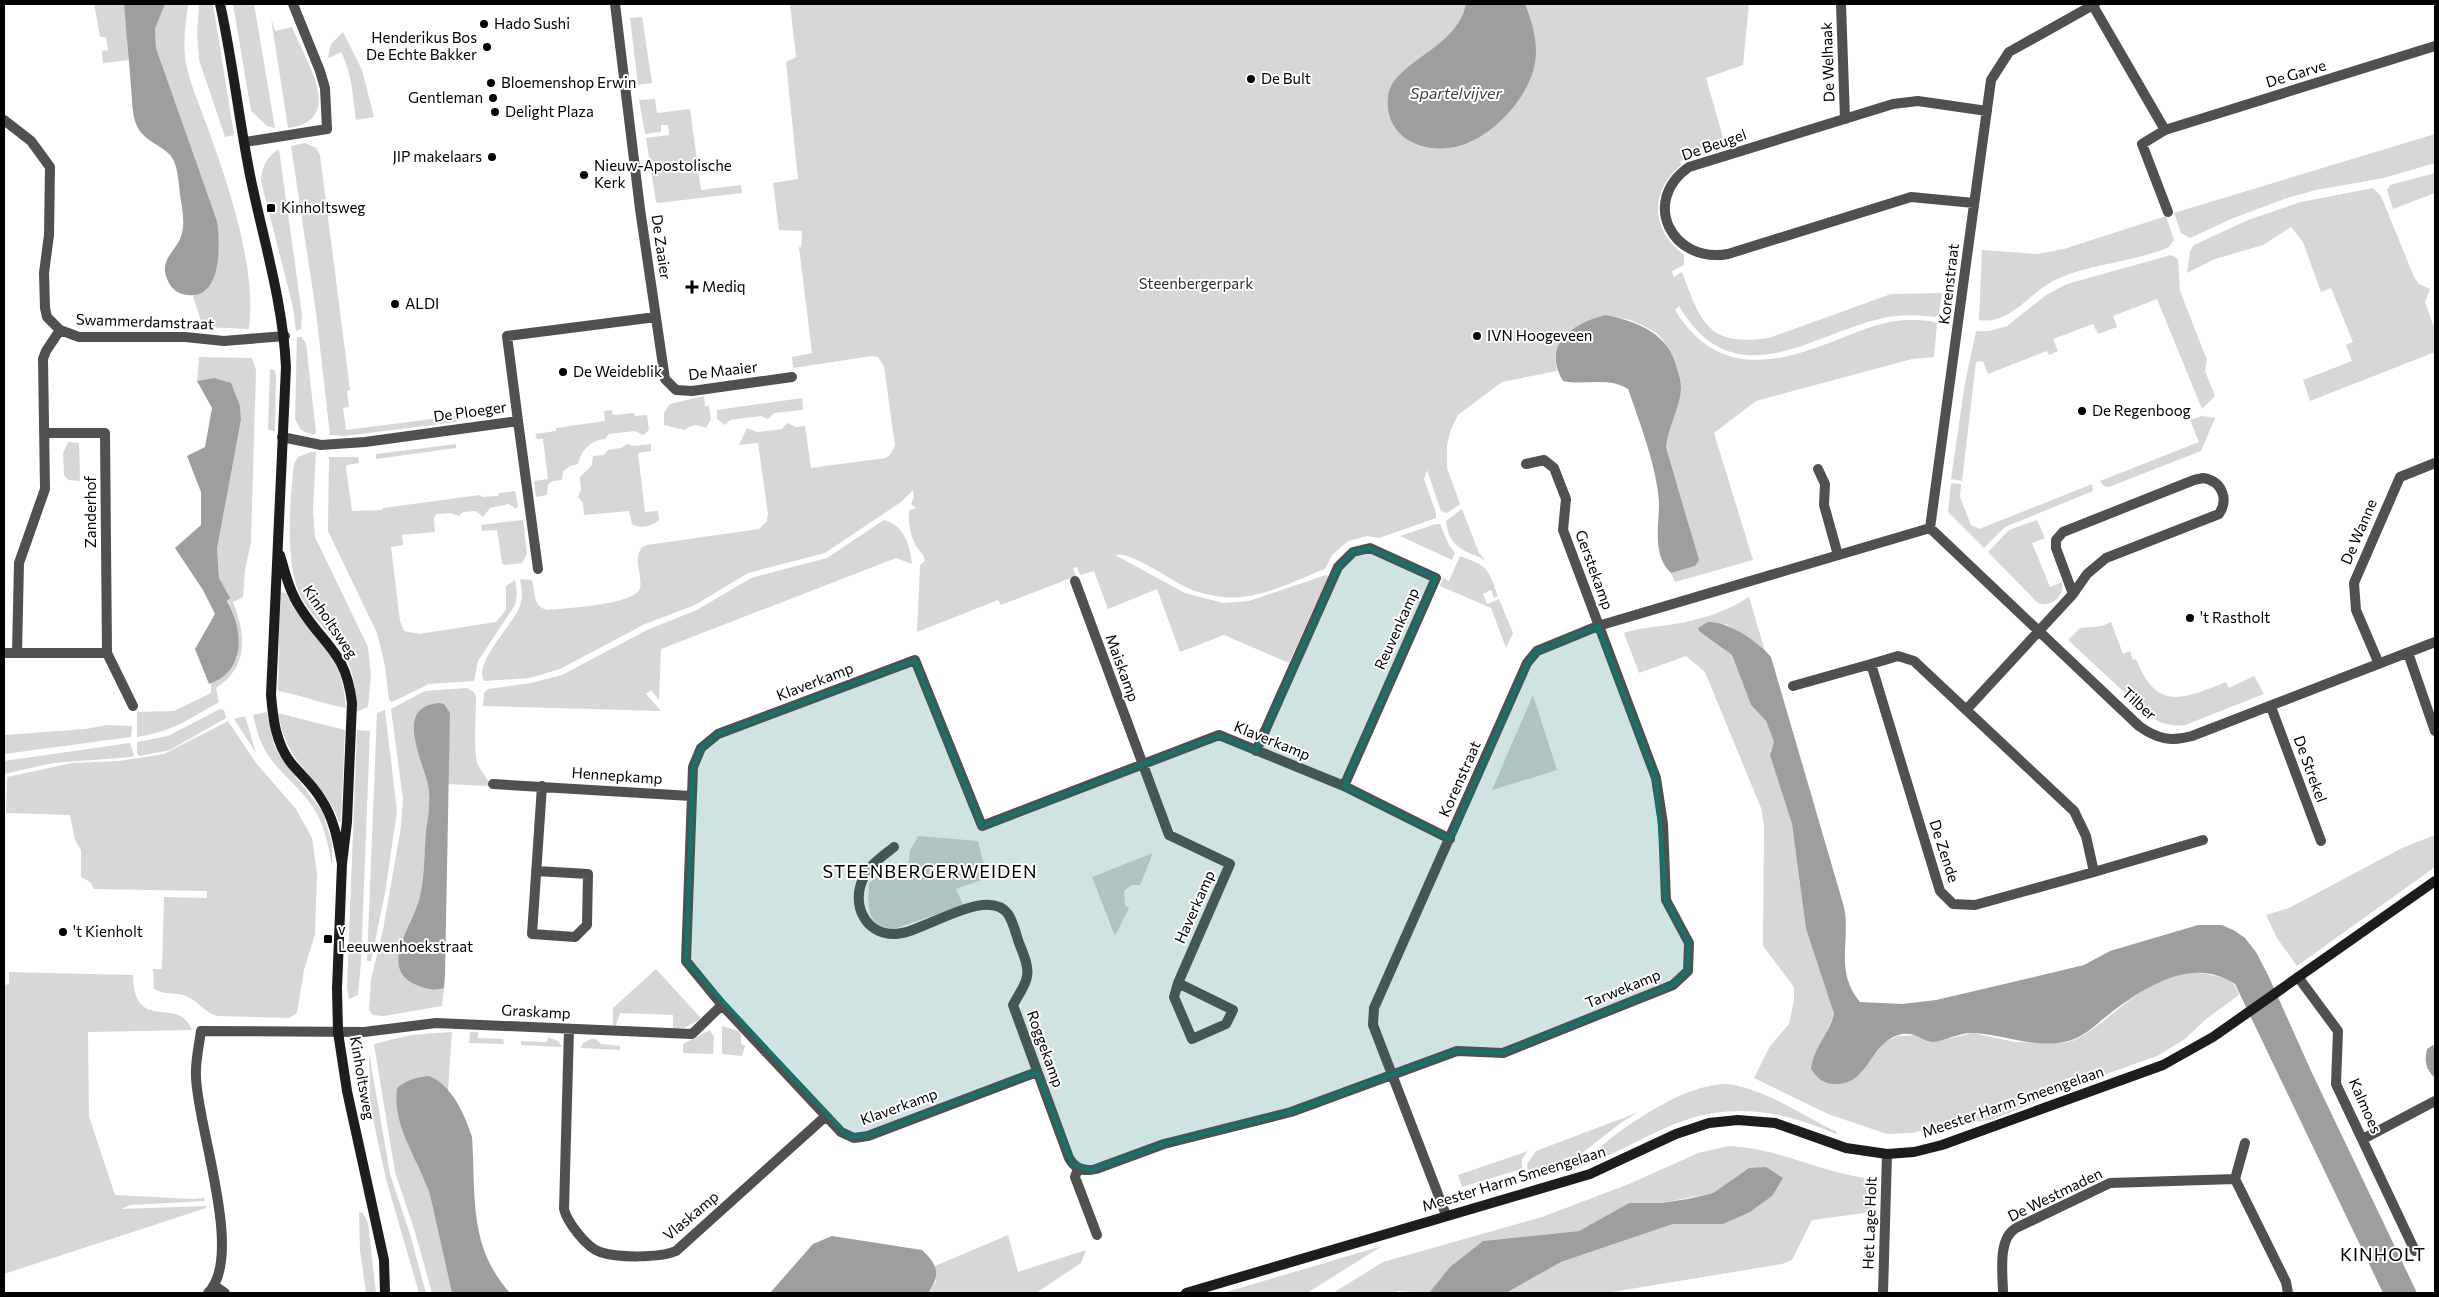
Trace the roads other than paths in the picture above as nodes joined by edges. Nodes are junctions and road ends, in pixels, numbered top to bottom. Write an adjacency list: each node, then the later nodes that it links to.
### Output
1 (220, 4): 7 (street, Kinholtsweg)
2 (225, 4): 7 (street, Kinholtsweg)
3 (293, 4): 13 (street)
4 (615, 4): 16 (street, De Zaaier)
5 (1841, 4): 11 (street, De Welhaak)
6 (2093, 4): 9 (street, Korenstraat); 12 (street)
7 (229, 42): 13 (street, Kinholtsweg)
8 (2435, 46): 12 (street, De Garve)
9 (1987, 111): 11 (street, De Beugel); 14 (street, Korenstraat)
10 (4, 120): 17 (street, Swammerdamstraat)
11 (1845, 120): 14 (street, De Beugel)
12 (2165, 130): 15 (street, De Garve)
13 (245, 142): 18 (street, Kinholtsweg)
14 (1974, 202): 26 (street, Korenstraat)
15 (2168, 212)
16 (656, 317): 19 (street, De Maaier); 20 (street, De Ploeger)
17 (60, 330): 18 (street, Swammerdamstraat); 21 (street)
18 (285, 336): 22 (street, Kinholtsweg)
19 (792, 377)
20 (518, 421): 22 (street, De Ploeger); 29 (street)
21 (44, 433): 36 (street); 37 (street, Zanderhof)
22 (282, 437): 27 (street, Kinholtsweg)
23 (2435, 463): 40 (street, De Wanne)
24 (1526, 464): 32 (street, Gerstekamp)
25 (1818, 470): 28 (street)
26 (1930, 528): 28 (street, Korenstraat); 33 (street, Tilber)
27 (278, 547): 56 (street, Kinholtsweg); 56 (street, Kinholtsweg)
28 (1838, 555): 32 (street, Korenstraat)
29 (538, 569)
30 (1075, 581): 47 (street, Maiskamp)
31 (2073, 594): 31 (street); 33 (street)
32 (1598, 626): 52 (street, Korenstraat); 66 (street, Tarwekamp)
33 (2040, 632): 43 (street, Tilber); 44 (street)
34 (2435, 642): 38 (street, Tilber)
35 (4, 652): 36 (street)
36 (17, 653): 37 (street)
37 (107, 653): 42 (street, Zanderhof)
38 (2408, 653): 40 (street, Tilber); 45 (street)
39 (1870, 664): 41 (street); 44 (street); 58 (street, De Zende)
40 (2378, 664): 43 (street, Tilber)
41 (1793, 686)
42 (133, 706)
43 (2271, 707): 54 (street, De Strekel)
44 (1966, 710): 58 (street)
45 (2435, 731)
46 (1256, 751): 47 (street, Klaverkamp); 50 (street, Klaverkamp); 50 (street, Reuvenkamp)
47 (1141, 764): 51 (street, Klaverkamp); 61 (street, Haverkamp)
48 (493, 784): 49 (street, Hennepkamp)
49 (542, 786): 51 (street, Hennepkamp); 57 (street)
50 (1344, 786): 52 (street, Klaverkamp)
51 (691, 796): 62 (street, Klaverkamp)
52 (1450, 838): 66 (street, Korenstraat)
53 (2202, 840): 58 (street, De Zende)
54 (2321, 841)
55 (894, 846): 65 (street, Roggekamp)
56 (342, 864): 64 (street, Kinholtsweg)
57 (536, 871): 57 (street)
58 (2094, 872)
59 (2435, 881): 60 (street, Meester Harm Smeengelaan)
60 (2298, 977): 69 (street, Kalmoes); 71 (street, Meester Harm Smeengelaan)
61 (1178, 983): 61 (street, Haverkamp)
62 (722, 1005): 63 (street, Graskamp); 68 (street, Klaverkamp)
63 (569, 1029): 64 (street, Graskamp); 68 (street, Vlaskamp)
64 (338, 1032): 77 (street, Graskamp); 79 (street, Kinholtsweg)
65 (1037, 1072): 68 (street, Klaverkamp); 72 (street, Roggekamp)
66 (1392, 1074): 72 (street); 74 (street, Korenstraat)
67 (2435, 1101): 69 (street)
68 (826, 1116)
69 (2363, 1139): 76 (street, Kalmoes)
70 (2245, 1143): 73 (street)
71 (1887, 1154): 74 (street, Meester Harm Smeengelaan); 81 (street, Het Lage Holt)
72 (1078, 1169): 75 (street, Roggekamp)
73 (2235, 1178): 82 (street, De Westmaden); 83 (street)
74 (1446, 1216): 80 (street, Meester Harm Smeengelaan)
75 (1097, 1235)
76 (2415, 1250)
77 (211, 1290): 78 (street)
78 (225, 1293)
79 (385, 1293)
80 (1186, 1293)
81 (1883, 1293)
82 (2003, 1293)
83 (2288, 1293)

